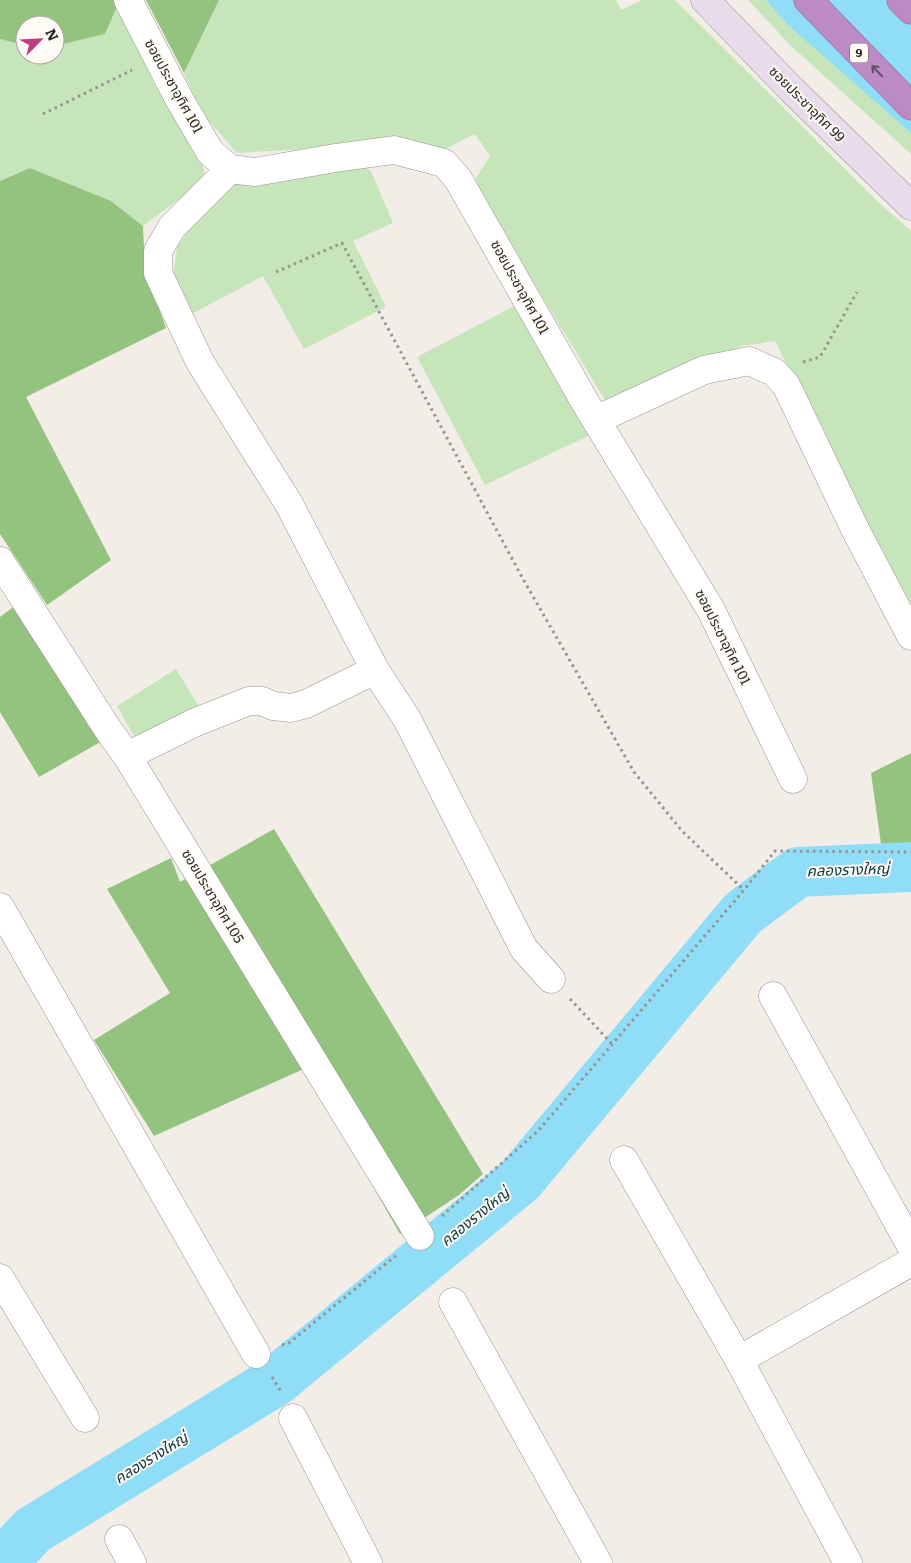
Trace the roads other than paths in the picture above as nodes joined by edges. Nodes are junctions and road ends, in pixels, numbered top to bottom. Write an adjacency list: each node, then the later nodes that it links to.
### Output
1 (128, 0): 7 (street, ซอยประชาอุทิศ 101)
2 (705, 0): 8 (main road, ซอยประชาอุทิศ 99)
3 (808, 0): 6 (highway, 9, one-way to 3)
4 (901, 0): 5 (highway)
5 (911, 10)
6 (911, 106)
7 (230, 169): 9 (street, ซอยประชาอุทิศ 101); 12 (street)
8 (911, 206)
9 (596, 420): 11 (street); 14 (street, ซอยประชาอุทิศ 101)
10 (0, 561): 13 (street, ซอยประชาอุทิศ 105)
11 (911, 636)
12 (375, 670): 13 (street); 16 (street)
13 (127, 756): 19 (street, ซอยประชาอุทิศ 105)
14 (793, 779)
15 (0, 907): 24 (street)
16 (551, 979)
17 (773, 996): 20 (street)
18 (624, 1160): 25 (street)
19 (420, 1236)
20 (911, 1246)
21 (911, 1262): 25 (street)
22 (0, 1278): 26 (street)
23 (453, 1302): 31 (street)
24 (254, 1350)
25 (739, 1360): 32 (street)
26 (85, 1418)
27 (293, 1418): 30 (street)
28 (119, 1539): 29 (street)
29 (132, 1563)
30 (368, 1563)
31 (598, 1563)
32 (848, 1563)

